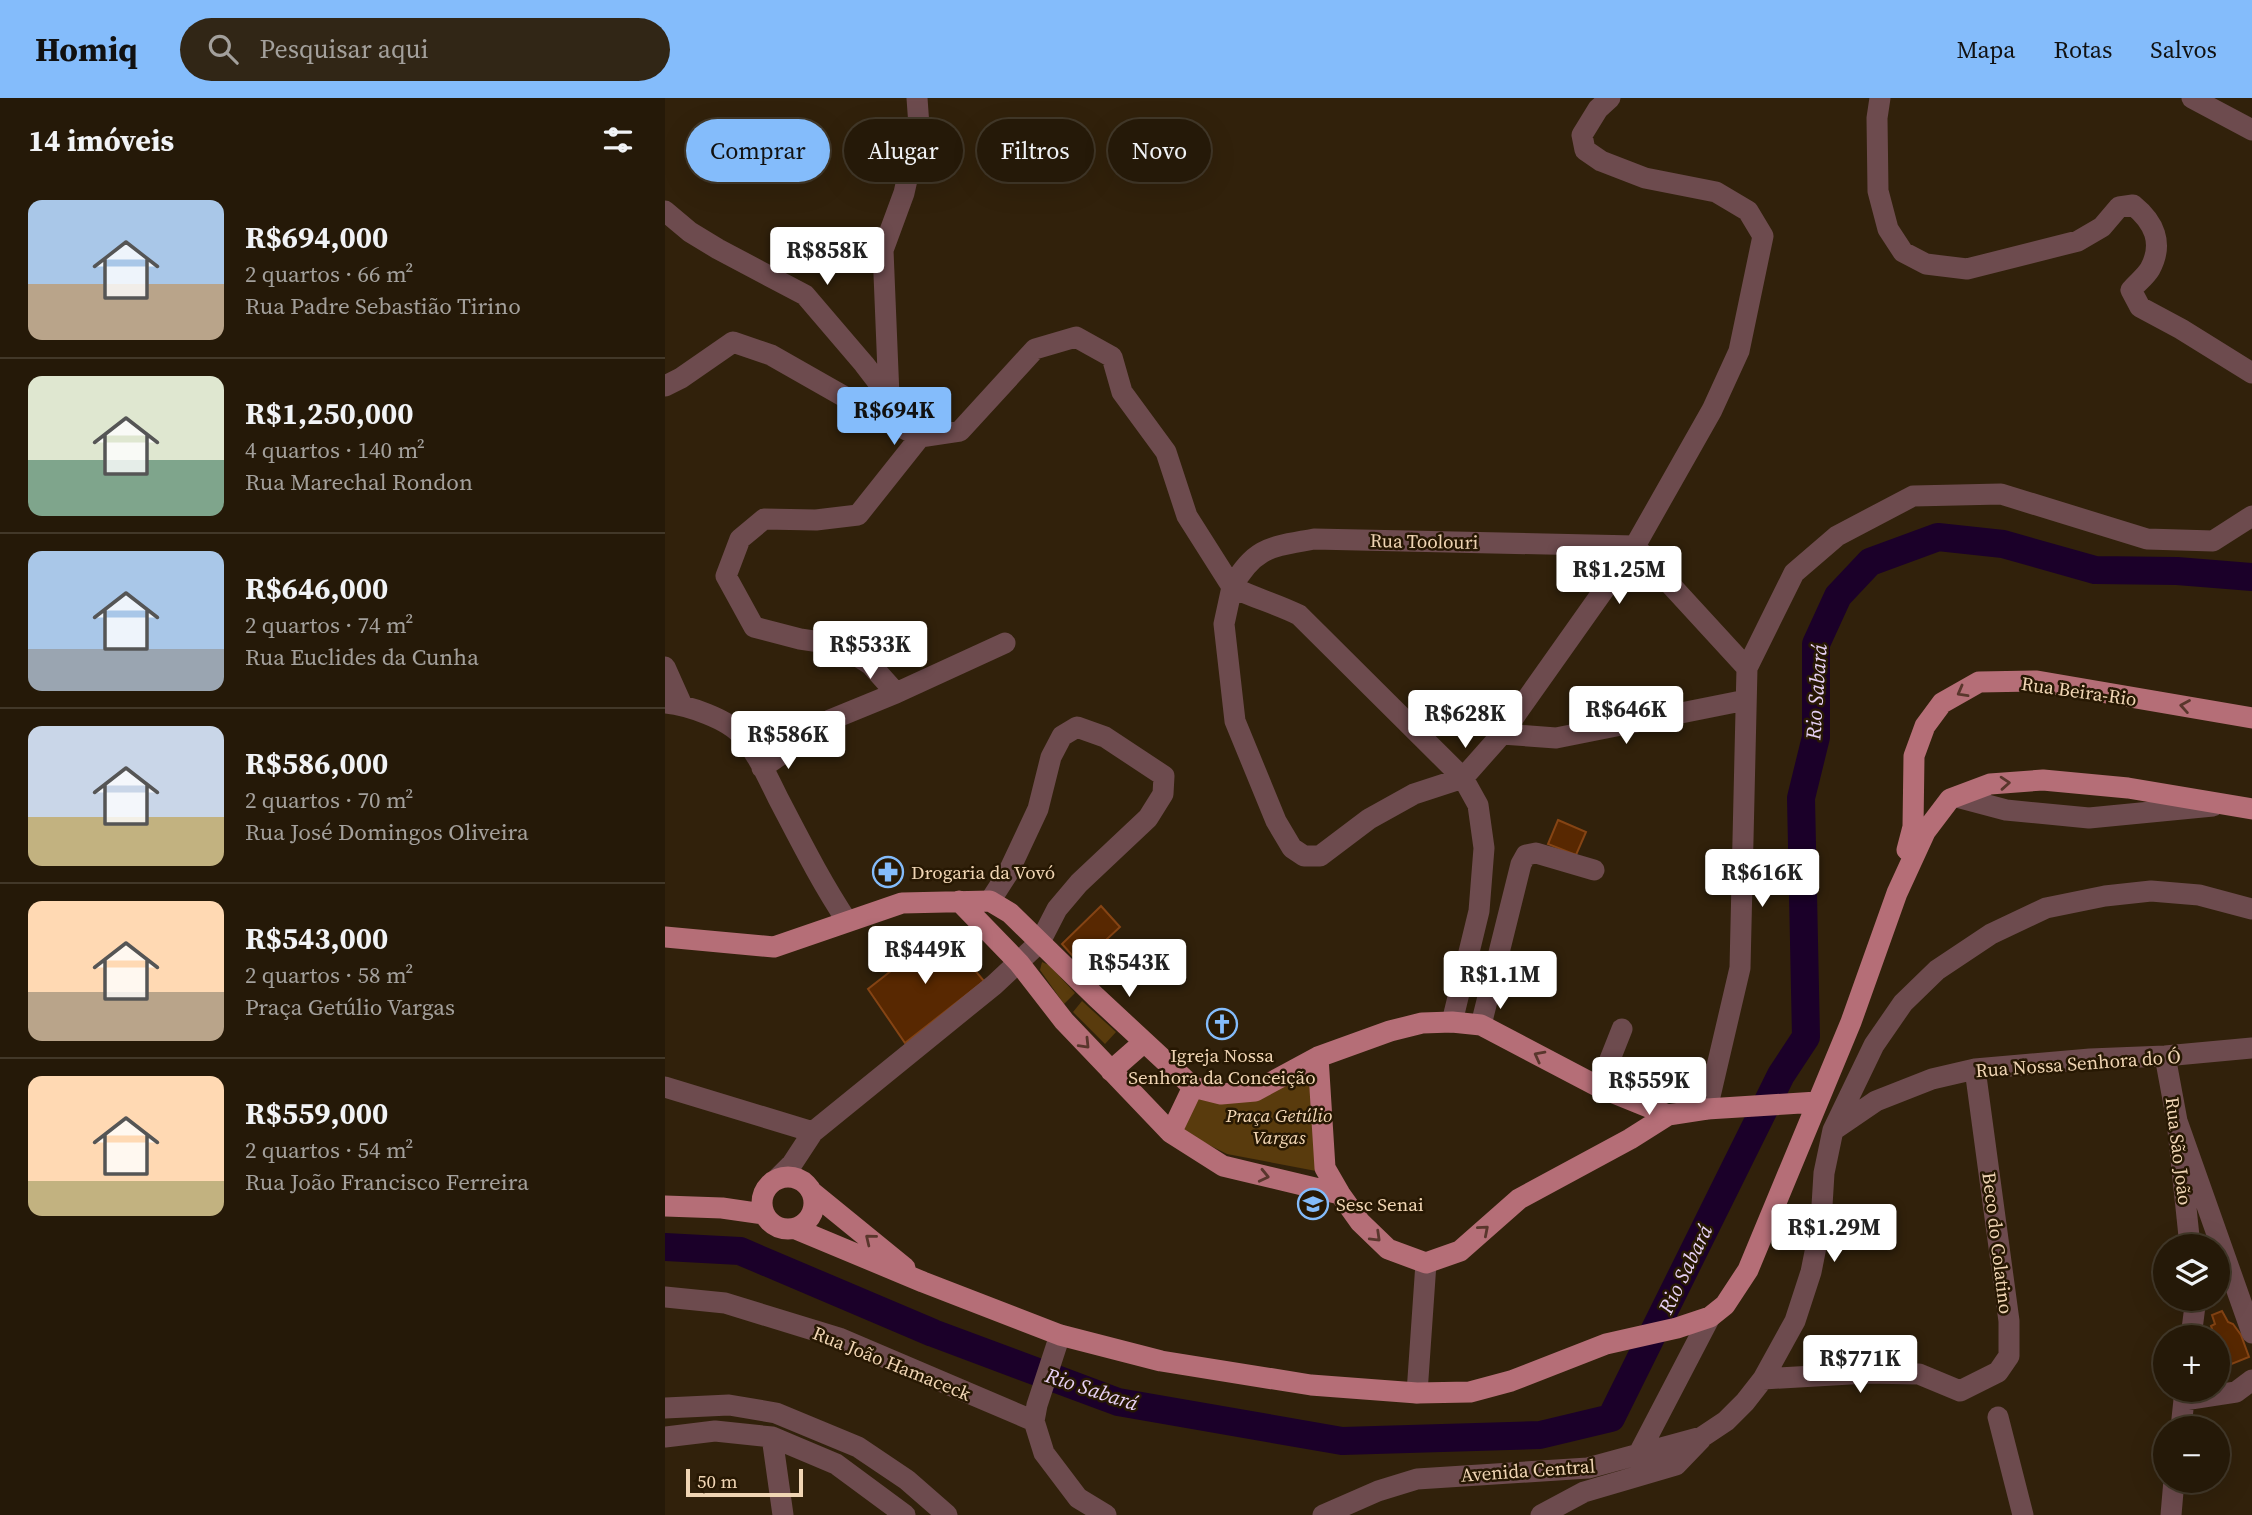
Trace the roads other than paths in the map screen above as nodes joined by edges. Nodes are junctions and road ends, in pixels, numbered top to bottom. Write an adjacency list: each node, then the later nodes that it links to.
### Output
1 (917, 98): 9 (street)
2 (1609, 98): 12 (street)
3 (1880, 98): 7 (street)
4 (2192, 98): 5 (street)
5 (2252, 130)
6 (665, 211): 9 (street)
7 (2252, 373)
8 (665, 386): 10 (street)
9 (889, 396): 10 (street)
10 (921, 437): 13 (street); 17 (street)
11 (2252, 516): 16 (street)
12 (1635, 546): 13 (street, Rua Toolouri); 16 (street); 21 (street)
13 (1232, 587): 23 (street); 23 (street)
14 (1005, 643): 17 (street)
15 (665, 667): 19 (street)
16 (1747, 668): 18 (street)
17 (896, 693): 22 (street)
18 (1746, 700): 21 (street); 51 (street)
19 (674, 704): 22 (street)
20 (2252, 718): 24 (main road, Rua Beira-Rio, one-way to 24)
21 (1502, 734): 23 (street)
22 (762, 768): 33 (street)
23 (1464, 778): 37 (street)
24 (1915, 786): 25 (main road); 29 (main road, Rua Beira-Rio)
25 (1954, 798): 26 (street); 26 (main road, one-way to 26); 29 (main road)
26 (2225, 804): 27 (main road)
27 (2252, 809)
28 (1594, 870): 38 (street)
29 (1897, 893): 50 (main road)
30 (960, 901): 31 (main road); 33 (main road); 36 (main road)
31 (990, 901): 35 (main road); 35 (street)
32 (2252, 909): 54 (street, Avenida Central)
33 (847, 921): 34 (main road)
34 (665, 937)
35 (1040, 942): 36 (street); 40 (main road)
36 (1019, 963): 45 (main road, one-way to 45); 55 (street)
37 (1452, 1022): 38 (main road); 43 (main road)
38 (1481, 1025): 48 (main road, one-way to 38)
39 (1622, 1029): 48 (street)
40 (1144, 1042): 45 (main road); 47 (main road)
41 (2252, 1048): 42 (street, Rua Nossa Senhora do Ó)
42 (2165, 1056): 44 (street, Rua Nossa Senhora do Ó); 53 (street, Rua São João)
43 (1318, 1057): 47 (main road); 59 (main road)
44 (1975, 1069): 54 (street, Rua Nossa Senhora do Ó); 70 (street, Beco do Colatino)
45 (1111, 1071): 56 (main road)
46 (665, 1087): 55 (street)
47 (1193, 1087): 56 (main road)
48 (1599, 1087): 49 (main road)
49 (1627, 1098): 52 (main road); 57 (main road)
50 (1806, 1101): 51 (main road); 67 (main road)
51 (1707, 1109): 52 (main road)
52 (1668, 1115): 57 (main road)
53 (2177, 1121): 63 (street, Rua São João); 68 (street)
54 (1833, 1130): 70 (street, Avenida Central)
55 (813, 1132): 58 (street)
56 (1171, 1133): 59 (main road, one-way to 59)
57 (1630, 1139): 64 (main road, one-way to 57)
58 (801, 1179): 60 (main road); 62 (main road); 65 (main road, one-way to 58)
59 (1340, 1194): 64 (main road, one-way to 64)
60 (768, 1196): 61 (main road); 62 (main road)
61 (665, 1206)
62 (796, 1229): 65 (main road)
63 (2189, 1234)
64 (1426, 1263): 73 (street)
65 (923, 1282): 69 (main road)
66 (665, 1297): 75 (street, Rua João Hamaceck)
67 (1710, 1317): 73 (main road); 80 (street)
68 (2252, 1333)
69 (1056, 1344): 73 (main road); 75 (street)
70 (1763, 1379): 79 (street, Avenida Central)
71 (2252, 1380): 72 (street)
72 (2230, 1391)
73 (1417, 1393)
74 (665, 1408): 84 (street)
75 (1035, 1413): 85 (street)
76 (1998, 1418): 88 (street)
77 (665, 1437): 78 (street)
78 (772, 1437): 82 (street); 83 (street)
79 (1702, 1437): 80 (street, Avenida Central); 87 (street)
80 (1638, 1455): 86 (street, Avenida Central)
81 (2173, 1493): 89 (street)
82 (783, 1515)
83 (905, 1515)
84 (947, 1515)
85 (1107, 1515)
86 (1323, 1515)
87 (1541, 1515)
88 (2023, 1515)
89 (2171, 1515)

